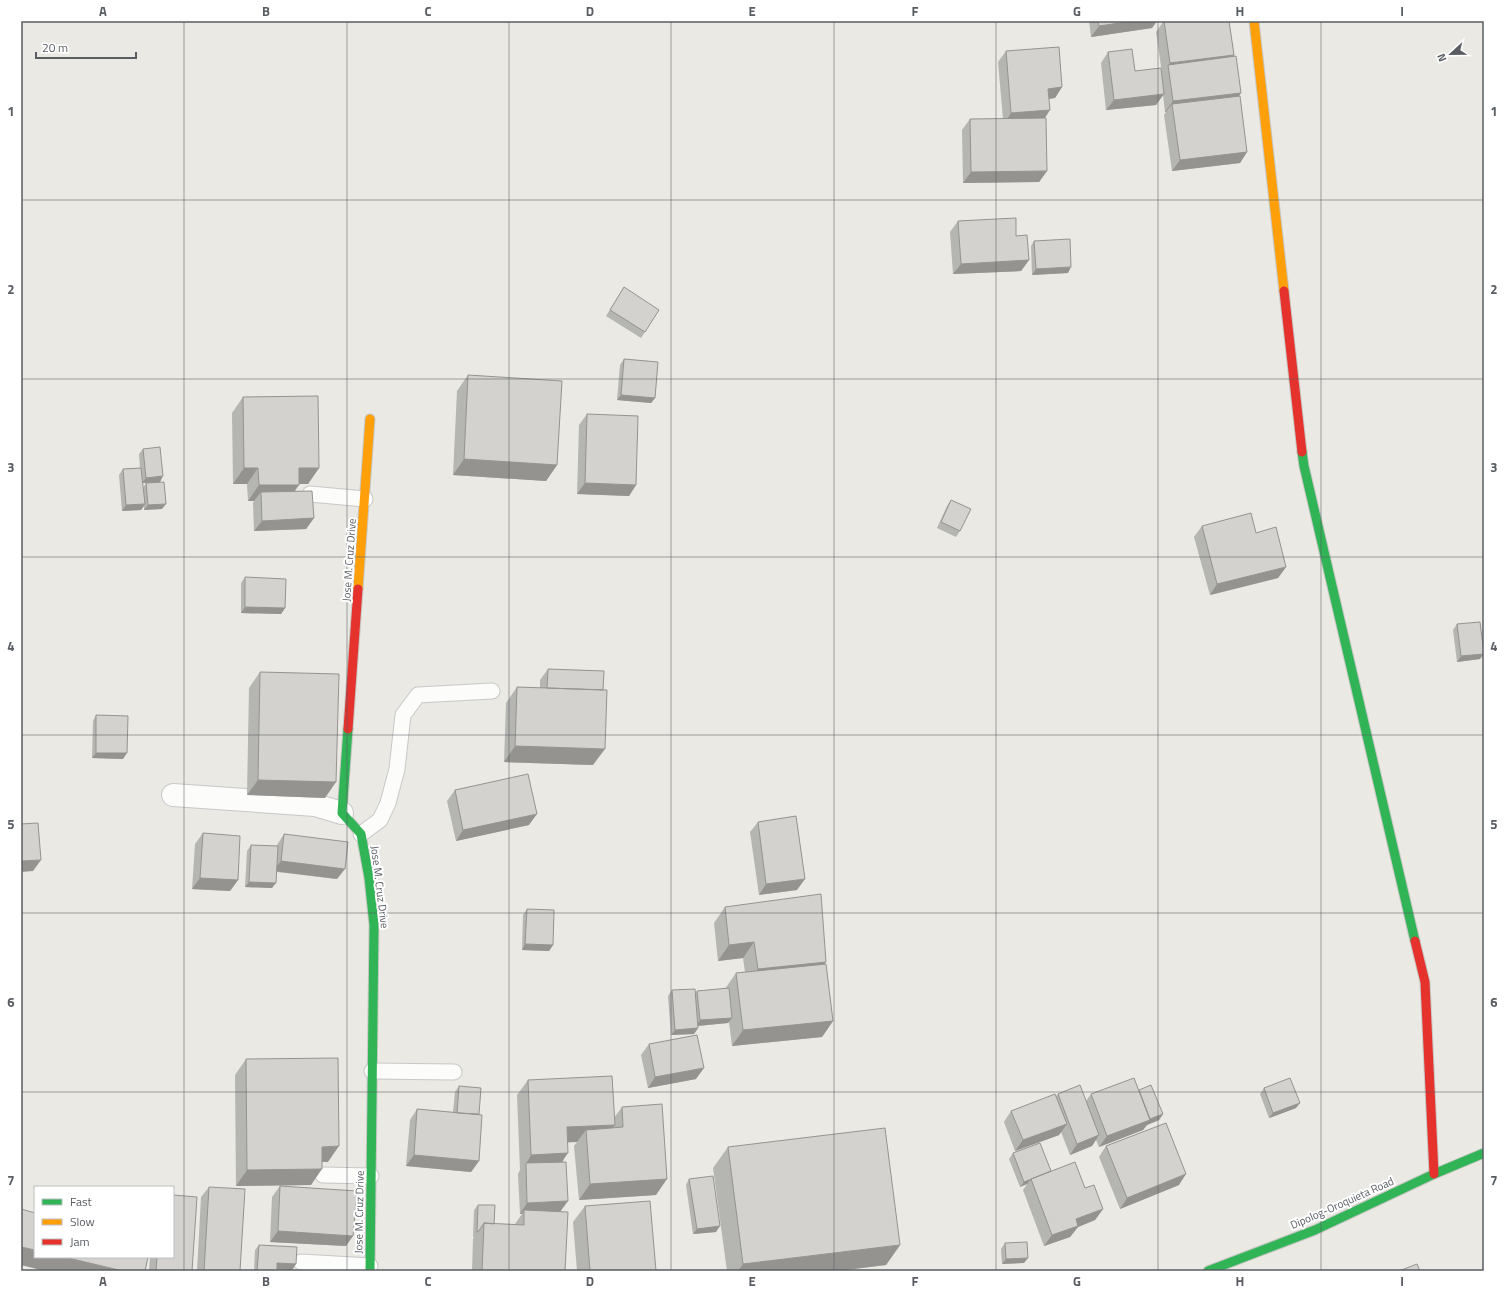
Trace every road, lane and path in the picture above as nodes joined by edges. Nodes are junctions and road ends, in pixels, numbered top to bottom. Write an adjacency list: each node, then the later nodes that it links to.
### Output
1 (1254, 21): 12 (main road)
2 (370, 419): 4 (main road, Jose M. Cruz Drive)
3 (310, 494): 4 (lane)
4 (365, 499): 7 (main road, Jose M. Cruz Drive)
5 (492, 691): 8 (lane)
6 (173, 795): 7 (street)
7 (342, 813): 8 (main road, Jose M. Cruz Drive)
8 (361, 834): 9 (main road, Jose M. Cruz Drive)
9 (372, 1071): 10 (lane); 14 (main road, Jose M. Cruz Drive)
10 (454, 1072)
11 (1484, 1153): 12 (main road, Dipolog-Oroquieta Road)
12 (1434, 1174): 17 (main road, Dipolog-Oroquieta Road)
13 (323, 1175): 14 (lane)
14 (371, 1176): 16 (main road, Jose M. Cruz Drive)
15 (301, 1262): 16 (lane)
16 (370, 1268)
17 (1208, 1271)

